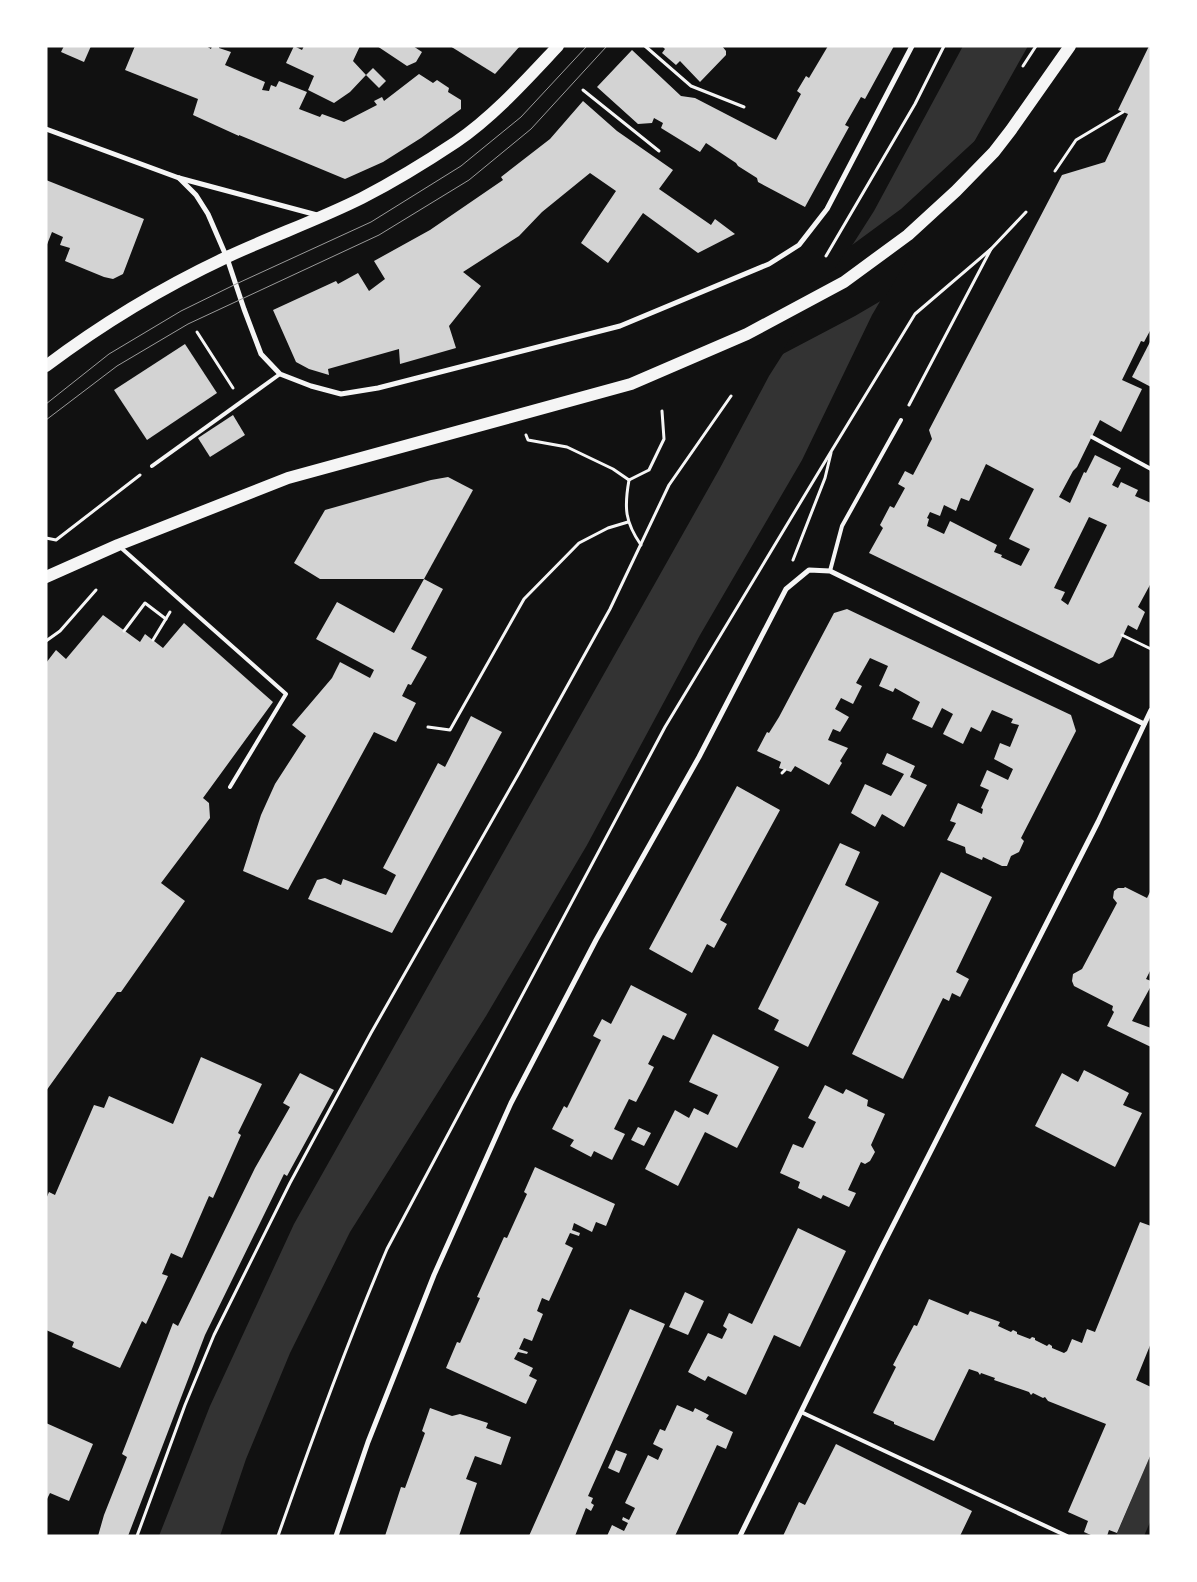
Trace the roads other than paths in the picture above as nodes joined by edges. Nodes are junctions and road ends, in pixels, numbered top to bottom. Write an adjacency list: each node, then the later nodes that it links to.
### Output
1 (558, 46): 6 (main road)
2 (912, 46): 9 (street)
3 (1070, 46): 14 (main road)
4 (46, 129): 5 (street)
5 (179, 178): 6 (street); 7 (street)
6 (320, 216): 7 (main road)
7 (227, 258): 8 (main road); 9 (street)
8 (46, 366)
9 (280, 374): 12 (lane)
10 (901, 420): 15 (lane)
11 (1092, 437): 13 (lane)
12 (152, 466)
13 (1151, 469)
14 (118, 545): 16 (main road); 19 (lane)
15 (830, 571): 18 (street); 21 (street)
16 (46, 577)
17 (1151, 710): 18 (street)
18 (1144, 724): 20 (street)
19 (230, 786)
20 (801, 1412): 22 (street); 23 (lane)
21 (336, 1536)
22 (740, 1536)
23 (1067, 1536)

